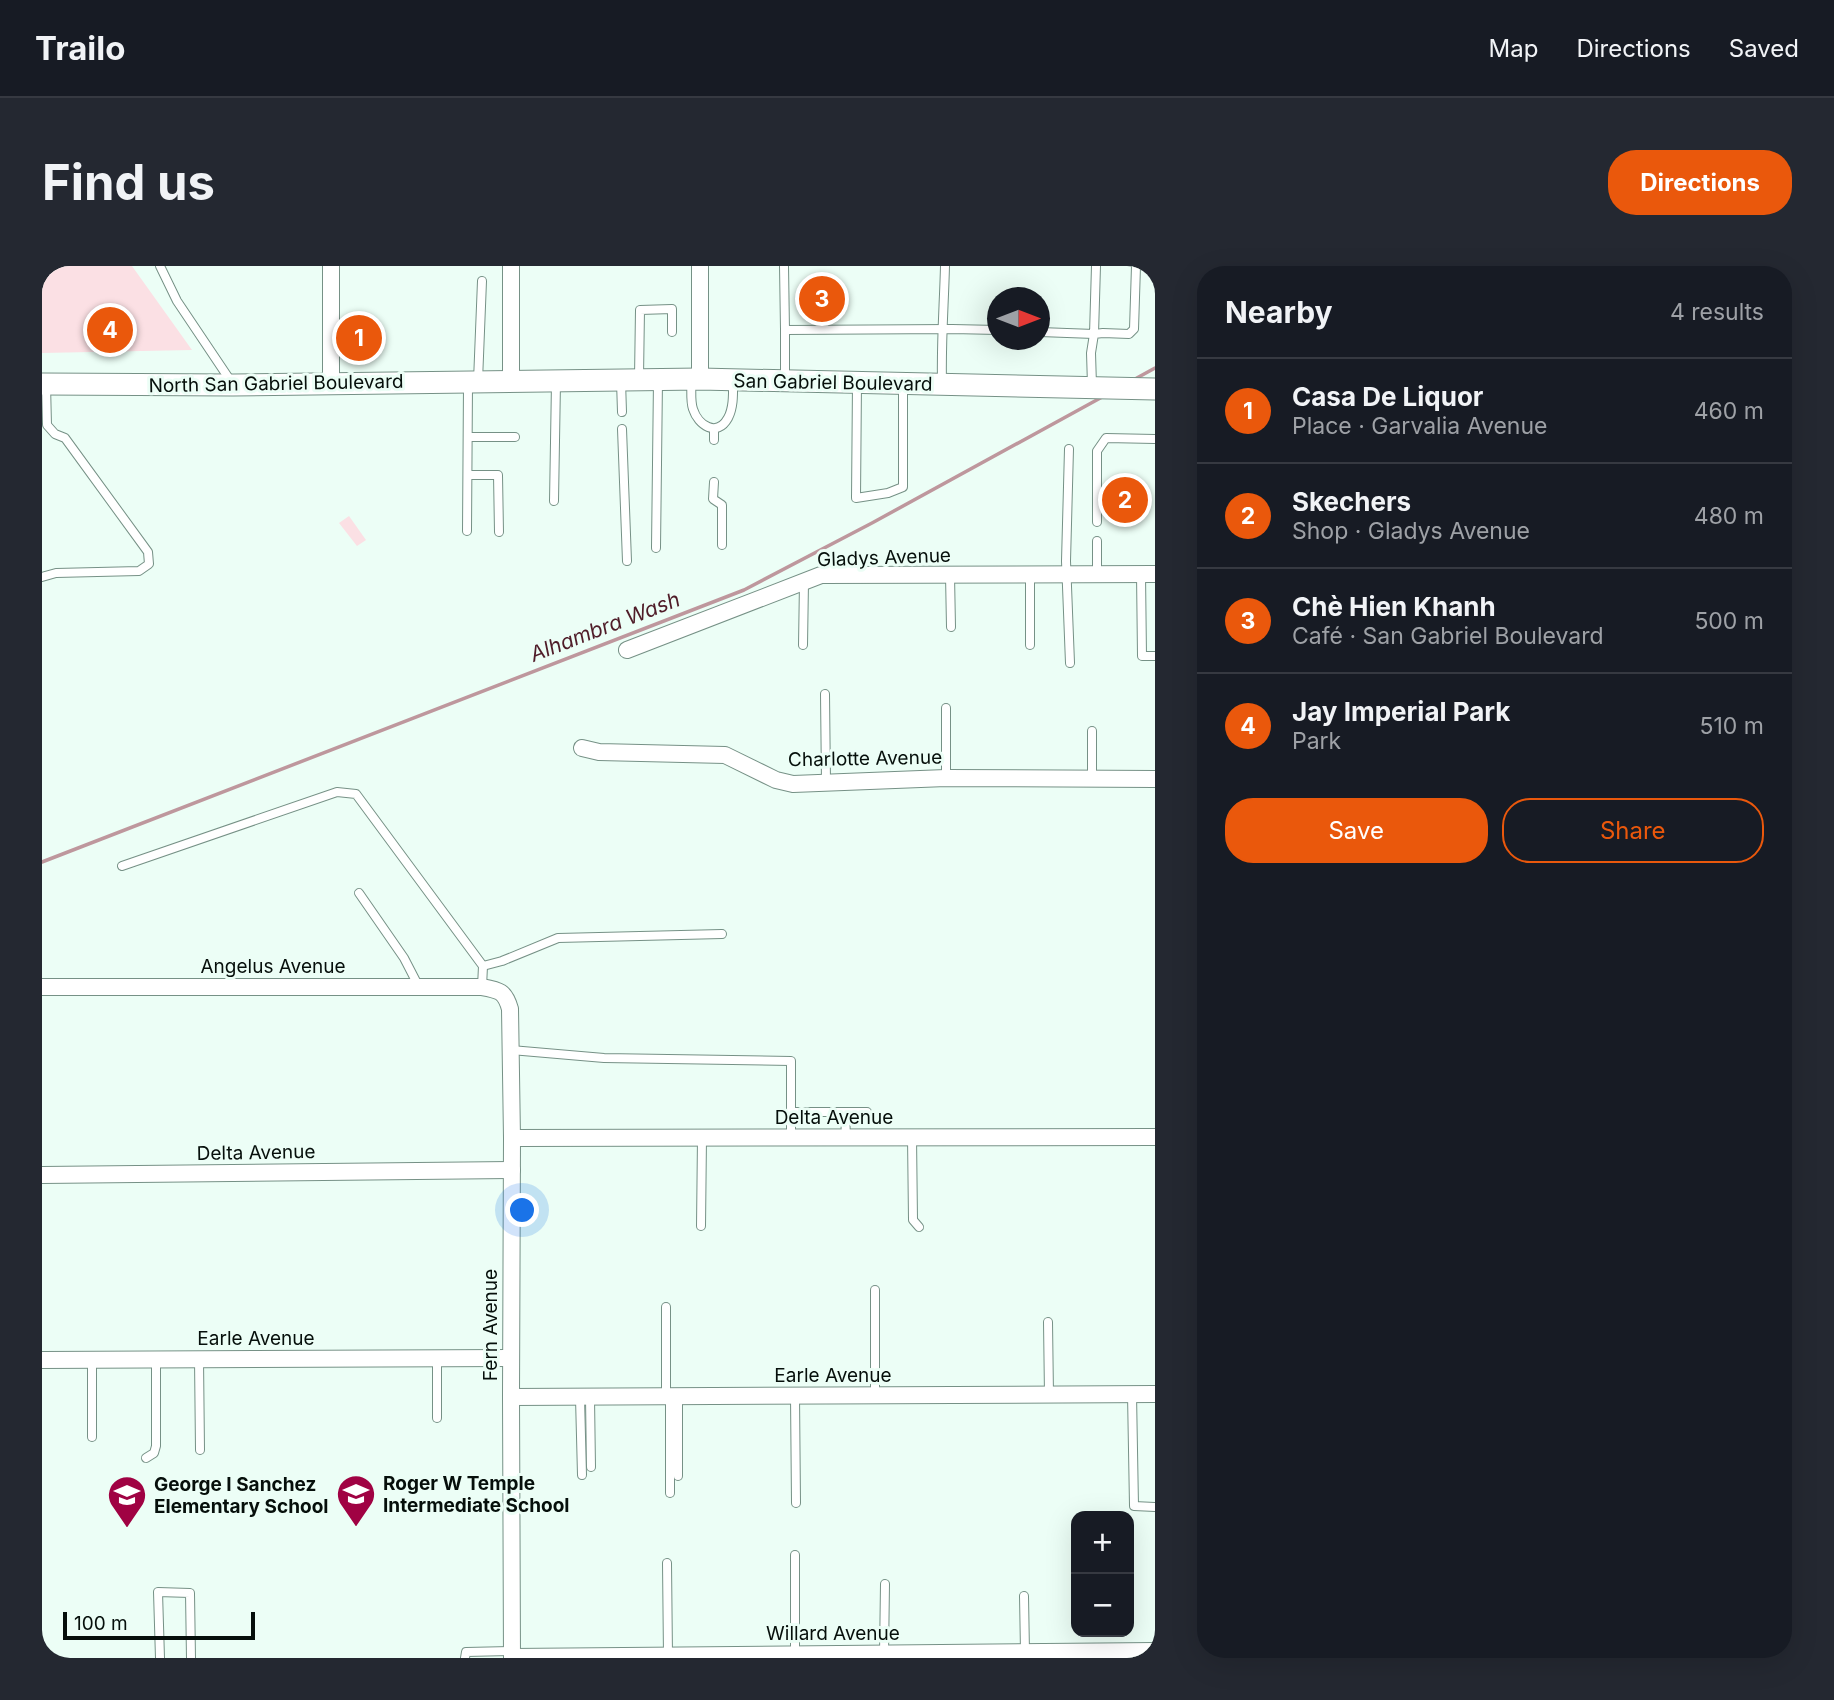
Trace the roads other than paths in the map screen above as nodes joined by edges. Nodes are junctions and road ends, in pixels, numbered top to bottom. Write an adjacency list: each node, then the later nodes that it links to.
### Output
1 (160, 266): 27 (lane)
2 (331, 266): 23 (street)
3 (511, 266): 20 (street)
4 (700, 266): 16 (street)
5 (784, 266): 10 (lane)
6 (945, 266): 11 (lane)
7 (1096, 266): 15 (lane)
8 (1136, 266): 15 (lane)
9 (481, 281): 19 (lane)
10 (785, 330): 11 (lane); 21 (lane)
11 (944, 330): 12 (lane); 28 (lane)
12 (987, 330)
13 (672, 332): 17 (lane)
14 (1050, 332): 15 (lane)
15 (1094, 334): 29 (lane)
16 (696, 379): 17 (main road, San Gabriel Boulevard); 18 (main road, San Gabriel Boulevard); 33 (lane)
17 (639, 380): 22 (main road, San Gabriel Boulevard); 31 (lane); 47 (lane)
18 (733, 380): 21 (main road, San Gabriel Boulevard); 33 (lane)
19 (473, 381): 20 (main road, North San Gabriel Boulevard); 23 (main road, North San Gabriel Boulevard); 34 (lane)
20 (511, 381): 22 (main road, San Gabriel Boulevard)
21 (785, 381): 24 (main road, San Gabriel Boulevard)
22 (556, 382): 41 (lane)
23 (331, 383): 27 (main road, North San Gabriel Boulevard)
24 (857, 383): 26 (main road, San Gabriel Boulevard); 26 (lane)
25 (44, 384): 27 (main road, North San Gabriel Boulevard); 54 (lane)
26 (902, 384): 28 (main road, San Gabriel Boulevard)
27 (233, 385)
28 (942, 385): 29 (main road, San Gabriel Boulevard)
29 (1089, 388): 30 (main road, San Gabriel Boulevard)
30 (1152, 389)
31 (622, 412)
32 (622, 429): 48 (lane)
33 (714, 429): 37 (lane)
34 (468, 437): 35 (lane); 39 (lane)
35 (514, 437)
36 (1155, 439): 42 (lane)
37 (714, 440)
38 (1069, 449): 53 (lane)
39 (468, 475): 43 (lane); 44 (lane)
40 (713, 482): 46 (lane)
41 (554, 501)
42 (1097, 522)
43 (467, 531)
44 (499, 532)
45 (1097, 541): 49 (lane)
46 (722, 545)
47 (656, 548)
48 (626, 561)
49 (1097, 574): 50 (street, Gladys Avenue); 53 (street, Gladys Avenue)
50 (1148, 574): 60 (lane)
51 (950, 575): 52 (street, Gladys Avenue); 55 (street, Gladys Avenue); 56 (lane)
52 (1030, 575): 53 (street, Gladys Avenue); 58 (lane)
53 (1067, 575): 61 (lane)
54 (42, 576)
55 (804, 582): 57 (lane); 59 (street, Gladys Avenue)
56 (951, 627)
57 (803, 645)
58 (1030, 645)
59 (627, 650)
60 (1155, 656)
61 (1070, 663)
62 (825, 694): 69 (lane)
63 (946, 708): 66 (lane)
64 (1092, 731): 67 (lane)
65 (582, 748): 69 (street, Charlotte Avenue)
66 (946, 778): 67 (street, Charlotte Avenue); 69 (street, Charlotte Avenue)
67 (1092, 779): 68 (street, Charlotte Avenue)
68 (1155, 779)
69 (826, 783)
70 (122, 866): 73 (lane)
71 (359, 893): 75 (lane)
72 (722, 934): 73 (lane)
73 (483, 966): 76 (lane)
74 (42, 987): 75 (street, Angelus Avenue)
75 (419, 987): 76 (street, Angelus Avenue)
76 (482, 987): 77 (street, Angelus Avenue)
77 (503, 993): 78 (street, Fern Avenue)
78 (510, 1050): 80 (lane); 84 (street, Fern Avenue)
79 (867, 1111): 81 (lane)
80 (791, 1112): 81 (lane); 86 (lane)
81 (845, 1112): 87 (lane)
82 (912, 1137): 83 (street, Delta Avenue); 87 (street, Delta Avenue); 91 (lane)
83 (1155, 1137)
84 (512, 1138): 85 (street, Delta Avenue); 88 (street, Fern Avenue)
85 (702, 1138): 86 (street, Delta Avenue); 90 (lane)
86 (791, 1138): 87 (street, Delta Avenue)
87 (846, 1138)
88 (512, 1170): 89 (street, Delta Avenue); 96 (street, Fern Avenue)
89 (42, 1175)
90 (701, 1226)
91 (919, 1227)
92 (875, 1290): 105 (lane)
93 (666, 1307): 106 (lane)
94 (1048, 1322): 103 (lane)
95 (437, 1358): 96 (street, Earle Avenue); 97 (street, Earle Avenue); 109 (lane)
96 (511, 1358): 107 (street, Fern Avenue)
97 (199, 1359): 100 (street, Earle Avenue); 111 (lane)
98 (42, 1360): 99 (street, Earle Avenue)
99 (92, 1360): 100 (street, Earle Avenue); 110 (lane)
100 (156, 1360): 112 (lane)
101 (1132, 1394): 102 (street, Earle Avenue); 103 (street, Earle Avenue); 118 (lane)
102 (1155, 1394)
103 (1049, 1395): 105 (street, Earle Avenue)
104 (795, 1396): 105 (street, Earle Avenue); 106 (street, Earle Avenue); 117 (lane)
105 (875, 1396)
106 (671, 1397): 108 (street, Earle Avenue); 115 (lane); 116 (lane)
107 (510, 1398): 108 (street, Earle Avenue); 126 (street, Fern Avenue)
108 (585, 1398): 113 (lane); 114 (lane)
109 (437, 1418)
110 (92, 1437)
111 (200, 1450)
112 (146, 1458)
113 (591, 1466)
114 (582, 1475)
115 (678, 1476)
116 (670, 1493)
117 (796, 1503)
118 (1155, 1507)
119 (795, 1555): 125 (lane)
120 (667, 1563): 128 (lane)
121 (885, 1584): 130 (lane)
122 (1024, 1596): 124 (lane)
123 (1155, 1651): 127 (street, Willard Avenue)
124 (1024, 1652): 127 (street, Willard Avenue); 130 (street, Willard Avenue)
125 (795, 1654): 129 (street, Willard Avenue); 132 (street, Willard Avenue)
126 (512, 1655): 131 (street, Willard Avenue); 135 (lane)
127 (1083, 1655)
128 (668, 1656): 131 (street, Willard Avenue); 132 (street, Willard Avenue)
129 (815, 1656): 130 (street, Willard Avenue)
130 (884, 1656)
131 (611, 1657)
132 (701, 1657)
133 (160, 1658): 134 (lane)
134 (191, 1658)
135 (465, 1658)

